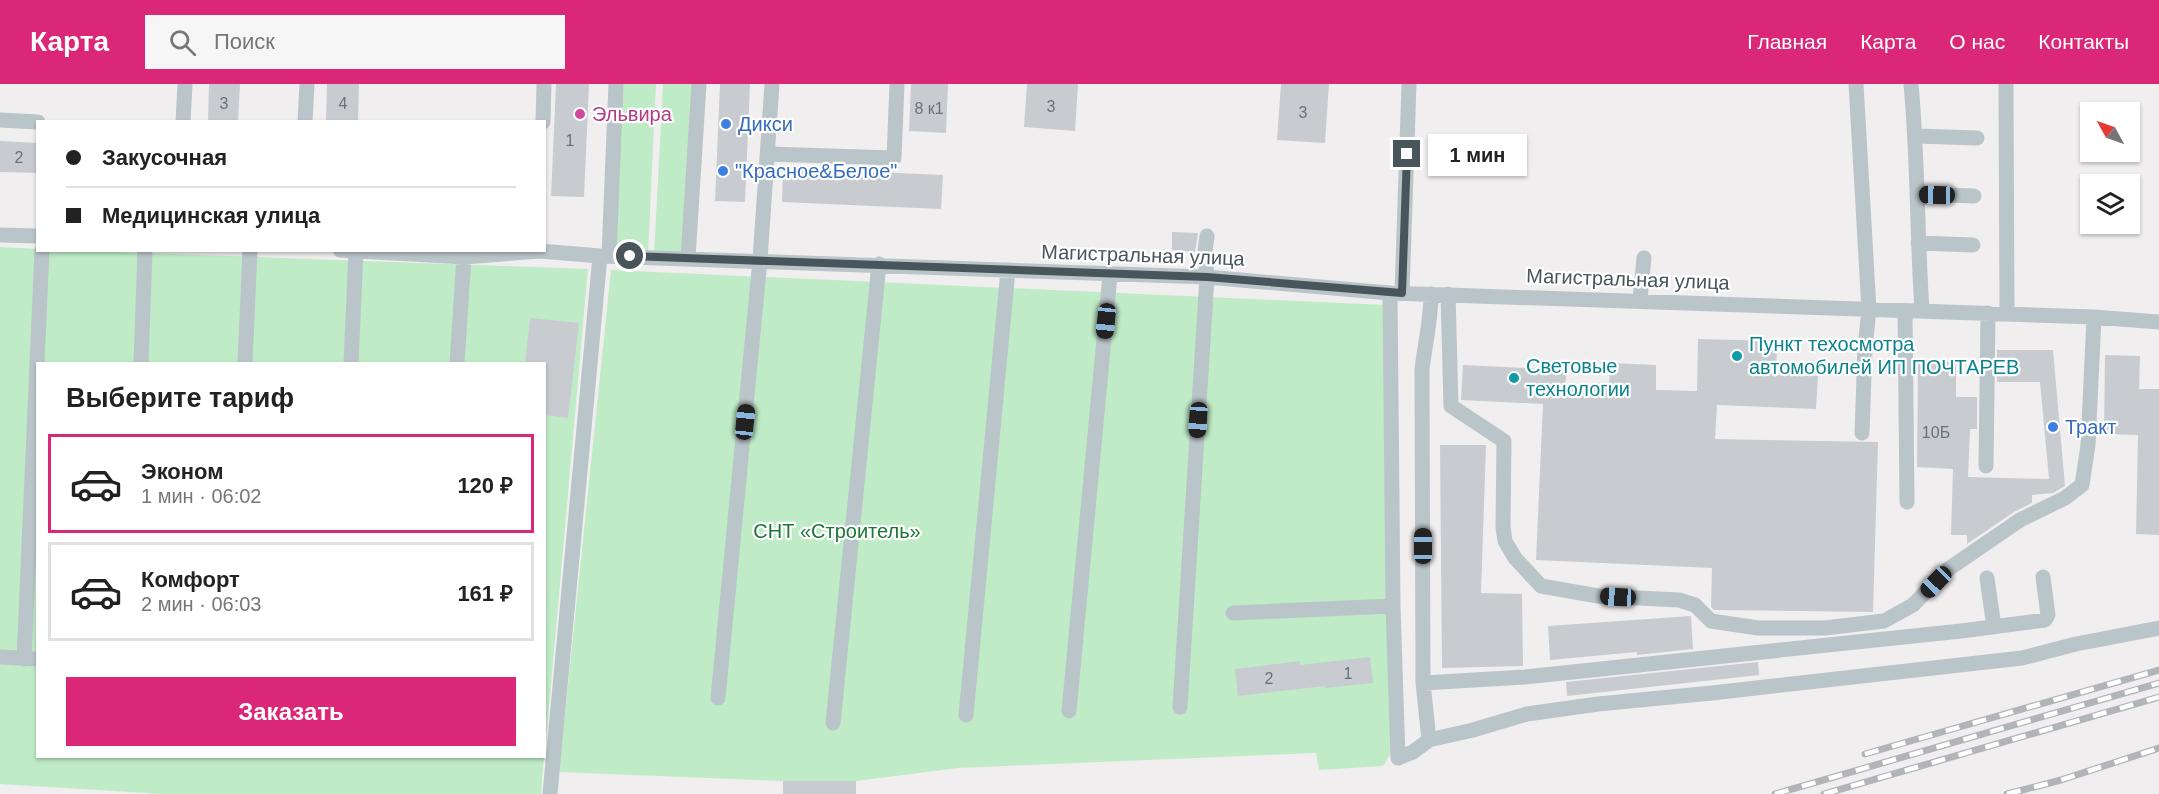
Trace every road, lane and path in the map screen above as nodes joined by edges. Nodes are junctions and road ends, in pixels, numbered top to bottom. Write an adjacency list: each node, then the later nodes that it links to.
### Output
1 (185, 84): 13 (street)
2 (307, 84): 14 (street)
3 (544, 84): 15 (street)
4 (616, 84): 34 (street)
5 (699, 84): 36 (street)
6 (772, 84): 19 (street)
7 (897, 84): 19 (street)
8 (1409, 84): 43 (street)
9 (1856, 84): 47 (street)
10 (1911, 84): 17 (street)
11 (2006, 84): 51 (street)
12 (0, 120): 16 (street)
13 (183, 120)
14 (305, 120)
15 (543, 120)
16 (36, 122)
17 (1916, 136): 18 (street); 20 (street)
18 (1977, 138)
19 (768, 154): 38 (street)
20 (1918, 194): 21 (street); 25 (street)
21 (1974, 196)
22 (0, 235): 23 (street)
23 (36, 236)
24 (1207, 236): 42 (street)
25 (1918, 243): 26 (street); 49 (street)
26 (1973, 245)
27 (546, 251): 34 (street, Магистральная улица)
28 (42, 252): 54 (street)
29 (146, 252): 55 (street)
30 (250, 252): 56 (street)
31 (356, 252): 57 (street)
32 (374, 252): 35 (street, Магистральная улица)
33 (527, 252): 35 (street, Магистральная улица)
34 (605, 256): 36 (street, Магистральная улица); 78 (street)
35 (464, 257): 58 (street)
36 (688, 258): 38 (street, Магистральная улица)
37 (1644, 258): 46 (street)
38 (760, 260): 39 (street, Магистральная улица); 72 (street)
39 (879, 264): 40 (street, Магистральная улица); 76 (street)
40 (1008, 270): 41 (street, Магистральная улица); 75 (street)
41 (1110, 275): 42 (street, Магистральная улица); 74 (street)
42 (1207, 277): 43 (street, Магистральная улица); 73 (street)
43 (1396, 293): 44 (street, Магистральная улица); 65 (street)
44 (1431, 294): 45 (street, Магистральная улица); 71 (street)
45 (1448, 294): 46 (street, Магистральная улица); 52 (street)
46 (1640, 300): 47 (street, Магистральная улица)
47 (1869, 310): 48 (street, Магистральная улица); 59 (street)
48 (1905, 311): 49 (street, Магистральная улица); 62 (street)
49 (1922, 311): 50 (street, Магистральная улица)
50 (1988, 313): 51 (street, Магистральная улица); 60 (street)
51 (2007, 314): 52 (street, Магистральная улица)
52 (2094, 317): 53 (street, Магистральная улица)
53 (2159, 322)
54 (39, 362)
55 (141, 362)
56 (245, 362)
57 (351, 362)
58 (457, 362)
59 (1862, 433)
60 (1986, 466)
61 (36, 473): 70 (street)
62 (1907, 502)
63 (2043, 577): 67 (street)
64 (1987, 578): 67 (street)
65 (1393, 606): 66 (street); 77 (street)
66 (1233, 613)
67 (1994, 627): 71 (street)
68 (2159, 628): 77 (street)
69 (0, 657): 70 (street)
70 (31, 659)
71 (1423, 683): 77 (street)
72 (718, 698)
73 (1180, 707)
74 (1069, 711)
75 (966, 715)
76 (833, 723)
77 (1429, 740)
78 (550, 794)

